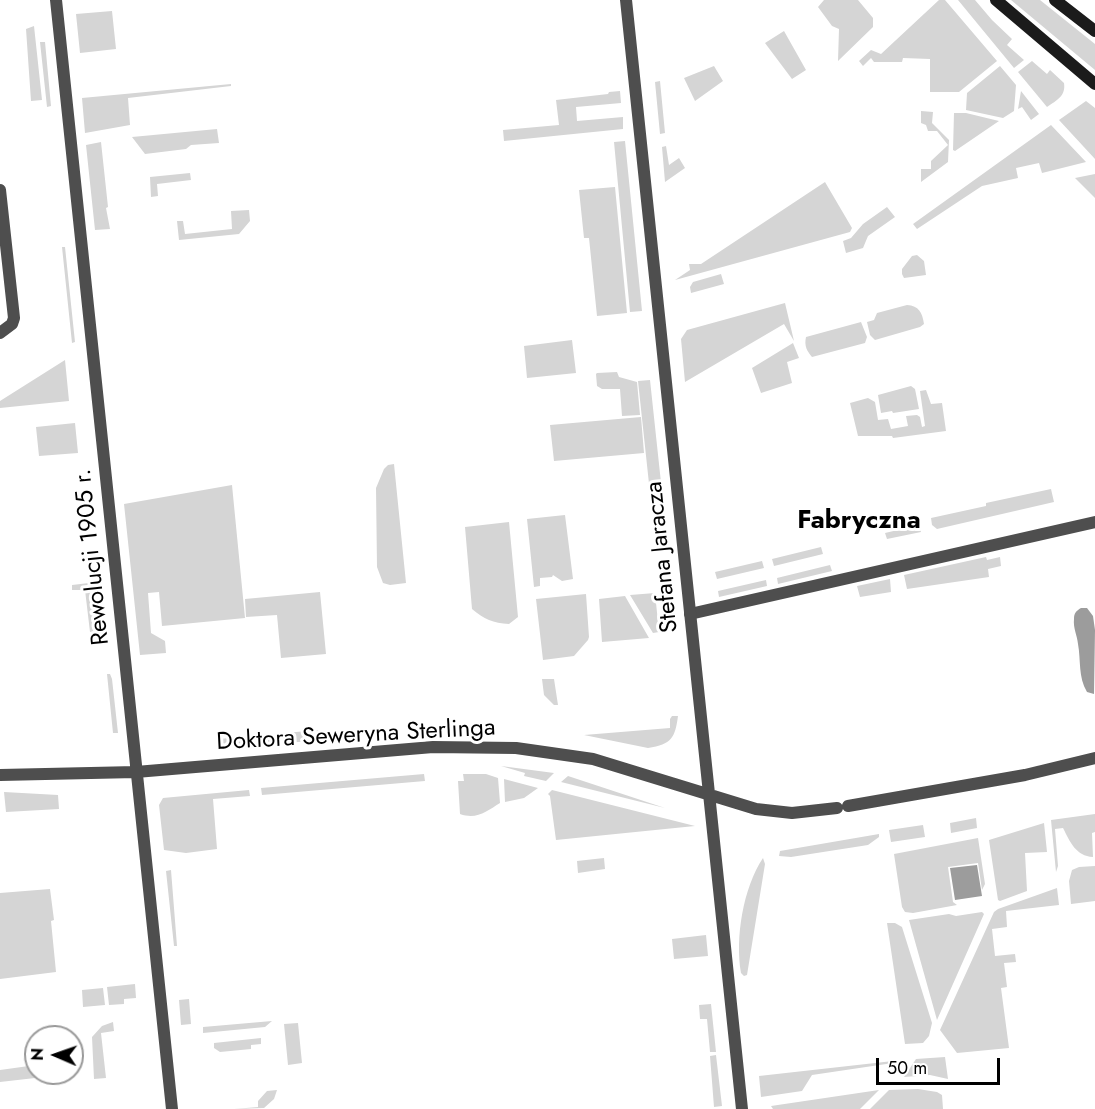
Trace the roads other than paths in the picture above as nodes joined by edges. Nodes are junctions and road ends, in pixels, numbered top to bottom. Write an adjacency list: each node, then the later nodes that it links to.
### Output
1 (56, 0): 12 (street, Rewolucji 1905 r.)
2 (626, 0): 10 (street, Stefana Jaracza)
3 (996, 0): 6 (main road)
4 (1055, 0): 5 (main road)
5 (1095, 31)
6 (1095, 84)
7 (0, 190): 8 (street)
8 (0, 333)
9 (1095, 522): 10 (street)
10 (690, 614): 14 (street, Stefana Jaracza)
11 (1095, 758): 14 (street, Doktora Seweryna Sterlinga)
12 (136, 772): 13 (street, Doktora Seweryna Sterlinga); 14 (street, Doktora Seweryna Sterlinga); 15 (street, Rewolucji 1905 r.)
13 (0, 776)
14 (709, 795): 16 (street, Stefana Jaracza)
15 (172, 1109)
16 (742, 1109)

